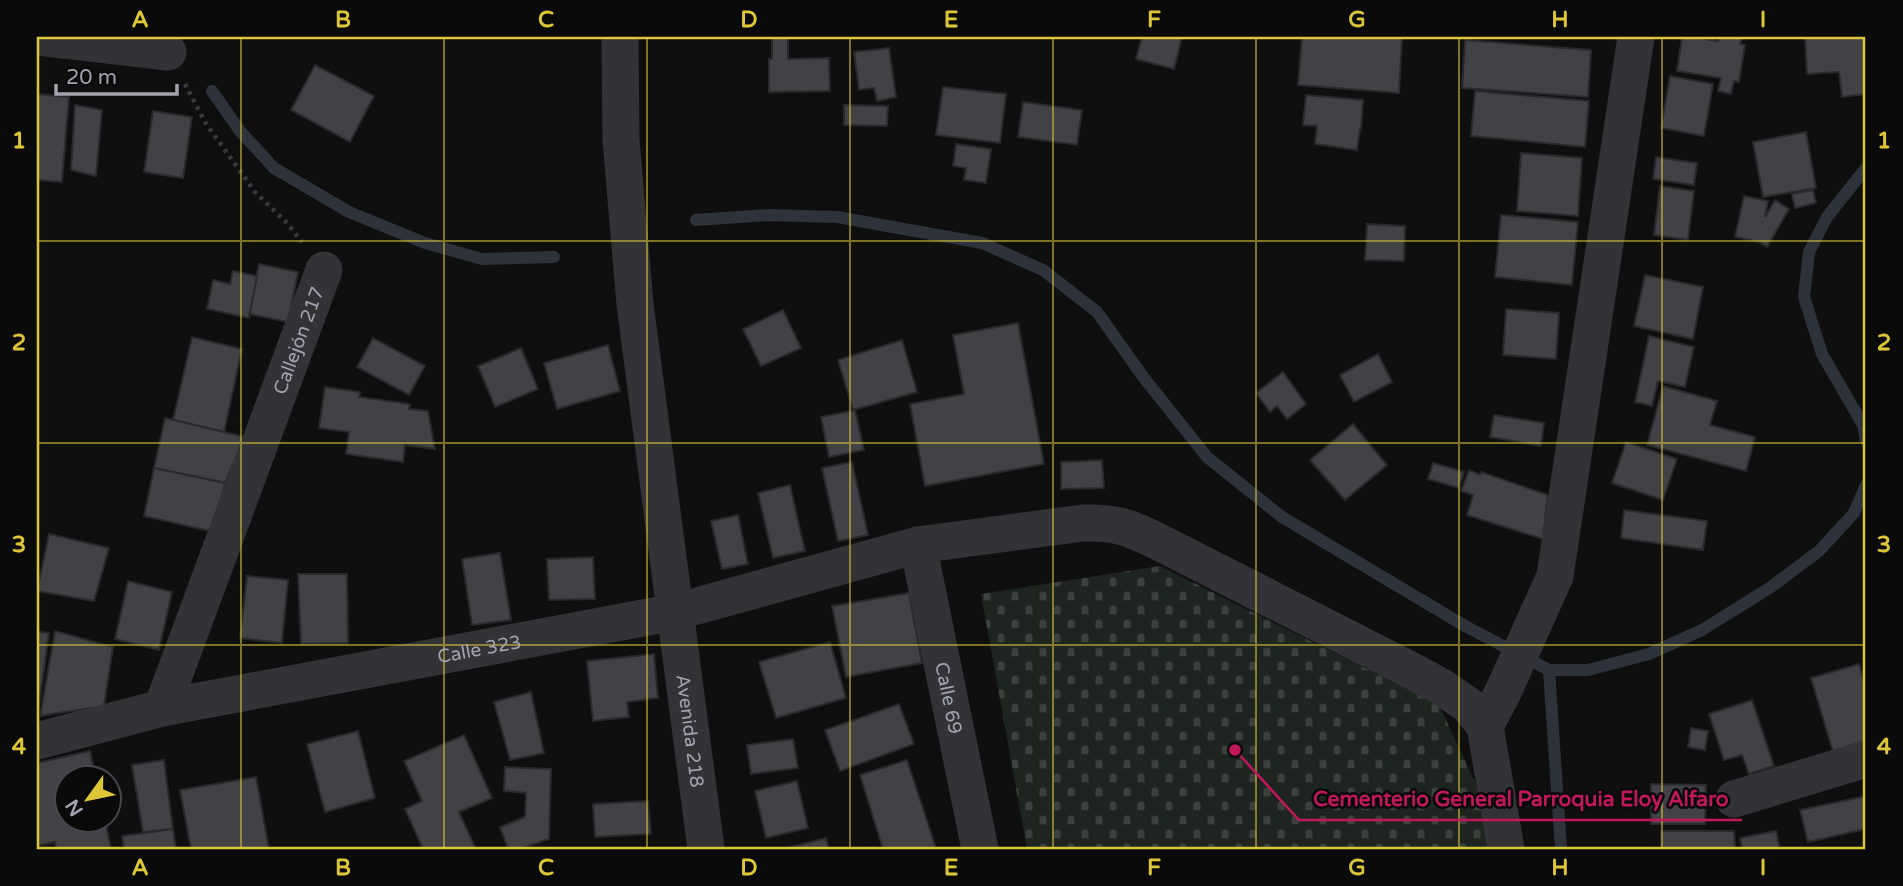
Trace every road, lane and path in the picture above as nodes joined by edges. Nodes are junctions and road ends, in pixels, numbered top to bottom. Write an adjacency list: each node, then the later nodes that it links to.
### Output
1 (38, 37): 4 (street)
2 (620, 37): 7 (street, Avenida 218)
3 (1636, 37): 9 (street)
4 (168, 52): 5 (path, Callejón 217)
5 (324, 270): 8 (street, Callejón 217)
6 (918, 545): 7 (street, Calle 323); 9 (street, Calle 323); 14 (street, Calle 69)
7 (674, 612): 8 (street, Calle 323); 13 (street, Avenida 218)
8 (162, 708): 10 (street, Calle 323)
9 (1485, 726): 15 (street)
10 (37, 741)
11 (1866, 759): 12 (street)
12 (1734, 799)
13 (706, 849)
14 (981, 849)
15 (1506, 849)

